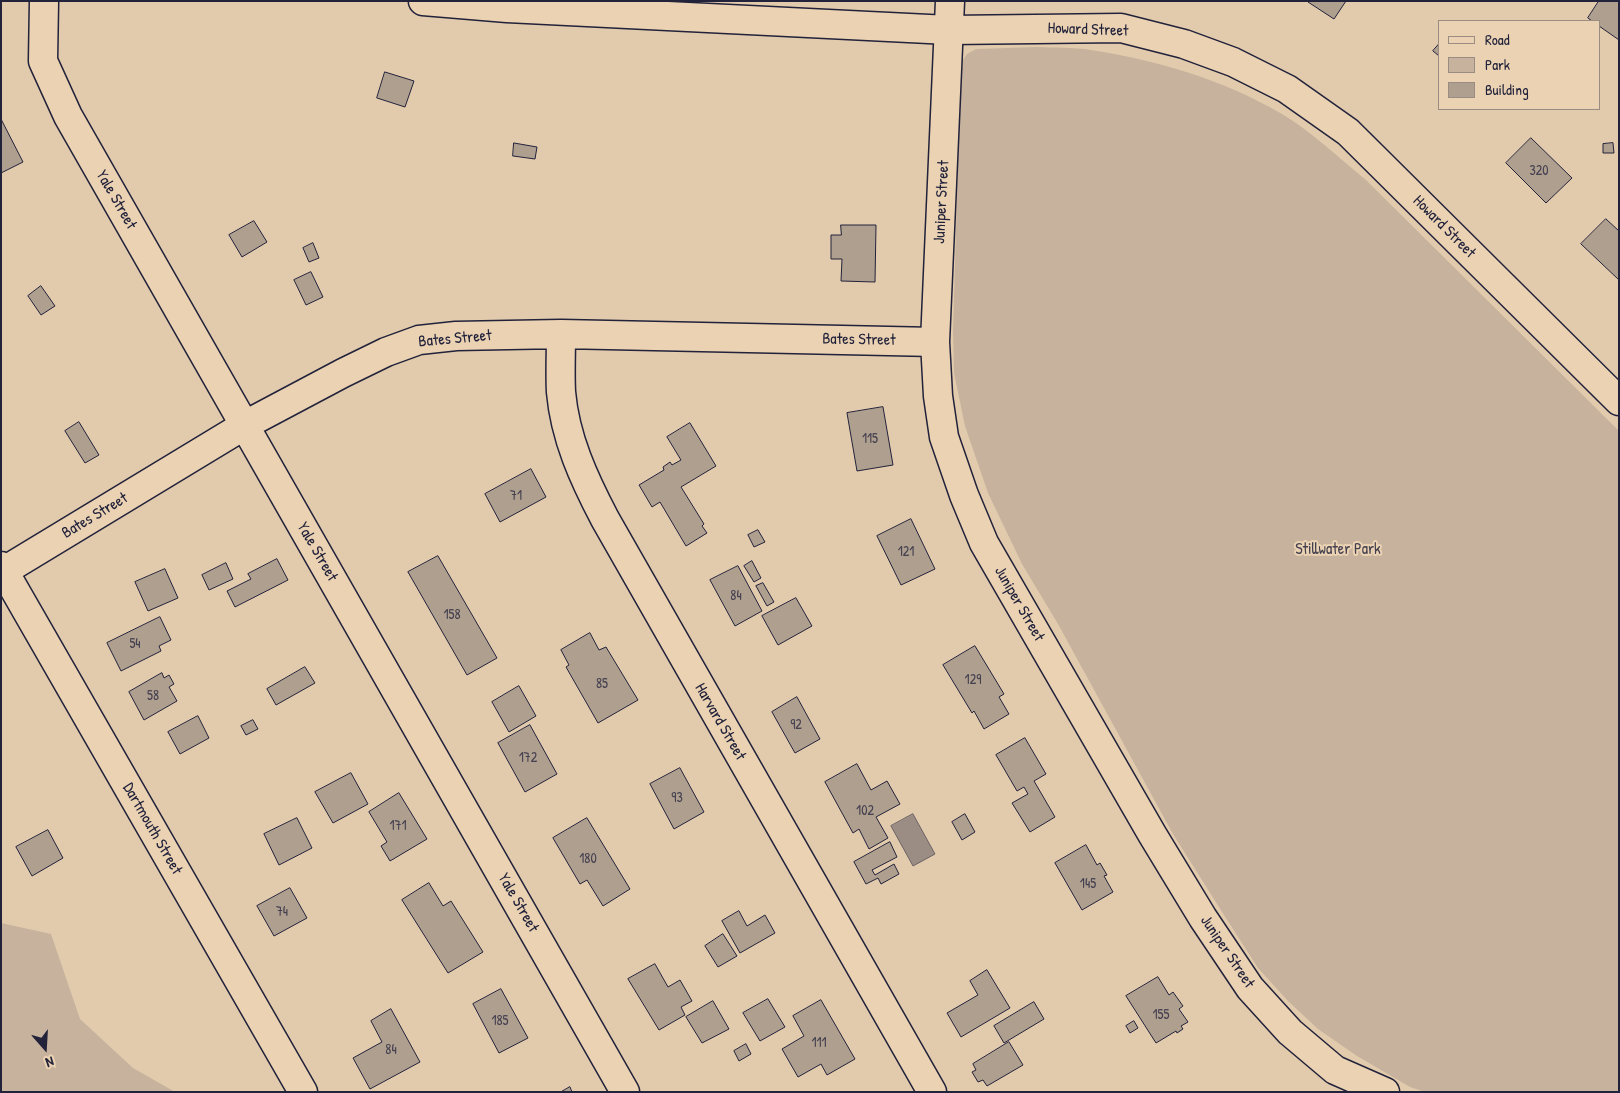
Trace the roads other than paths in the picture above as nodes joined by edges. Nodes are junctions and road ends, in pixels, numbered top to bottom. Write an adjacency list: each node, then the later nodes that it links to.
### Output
1 (44, 1): 8 (street, Yale Street)
2 (423, 1): 4 (street, Howard Street)
3 (950, 1): 4 (street, Juniper Street)
4 (949, 30): 6 (street, Juniper Street); 7 (street, Howard Street)
5 (561, 334): 6 (street, Bates Street); 8 (street, Bates Street); 12 (street, Harvard Street)
6 (936, 342): 13 (street, Juniper Street)
7 (1619, 400)
8 (245, 425): 9 (street, Bates Street); 11 (street, Yale Street)
9 (3, 568): 10 (street, Dartmouth Street)
10 (304, 1092)
11 (625, 1092)
12 (932, 1092)
13 (1385, 1092)

